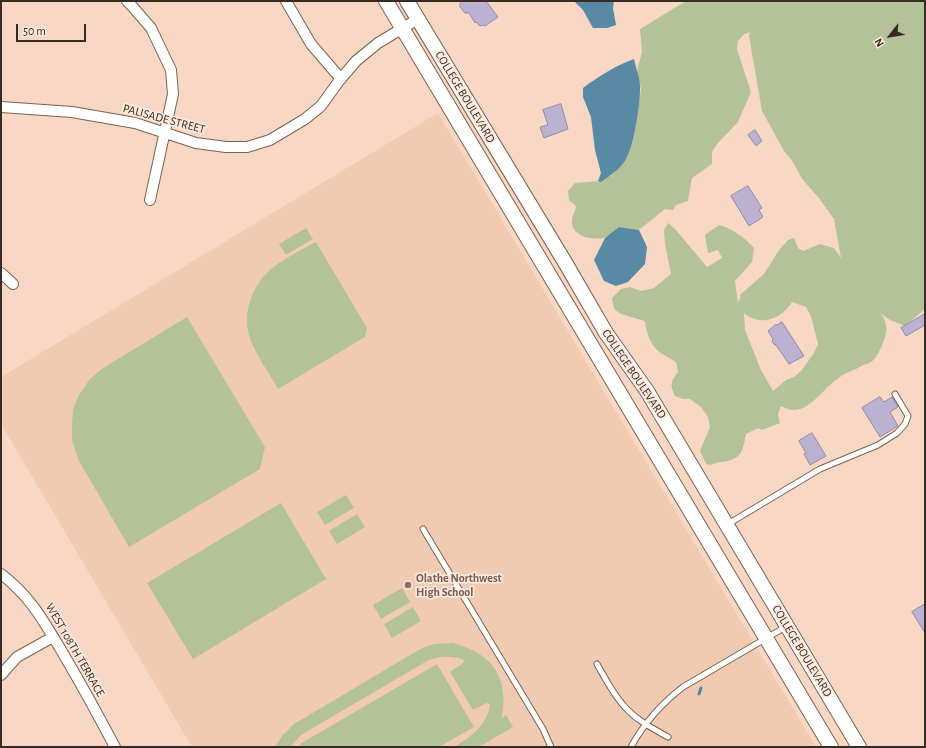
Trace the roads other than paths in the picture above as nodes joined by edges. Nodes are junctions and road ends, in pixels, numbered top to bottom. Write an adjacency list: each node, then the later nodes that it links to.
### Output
1 (126, 1): 9 (street)
2 (286, 1): 7 (street)
3 (386, 1): 6 (main road, COLLEGE BOULEVARD)
4 (407, 1): 5 (main road, COLLEGE BOULEVARD)
5 (418, 19): 6 (street, PALISADE STREET); 14 (main road, COLLEGE BOULEVARD)
6 (403, 29): 7 (street, PALISADE STREET); 19 (main road, COLLEGE BOULEVARD)
7 (341, 79): 9 (street, PALISADE STREET)
8 (1, 107): 9 (street, PALISADE STREET)
9 (165, 132): 10 (street)
10 (150, 200)
11 (1, 273): 12 (street)
12 (13, 284)
13 (895, 394): 14 (lane)
14 (727, 525): 17 (main road, COLLEGE BOULEVARD)
15 (423, 529): 25 (lane)
16 (1, 574): 18 (street, WEST 108TH TERRACE)
17 (787, 626): 19 (lane); 28 (main road, COLLEGE BOULEVARD)
18 (54, 637): 21 (street); 24 (street, WEST 108TH TERRACE)
19 (767, 638): 22 (lane); 27 (main road, COLLEGE BOULEVARD)
20 (597, 664): 22 (lane)
21 (1, 675)
22 (645, 724): 23 (lane); 26 (lane)
23 (668, 737)
24 (115, 747)
25 (551, 747)
26 (631, 747)
27 (831, 747)
28 (859, 747)

